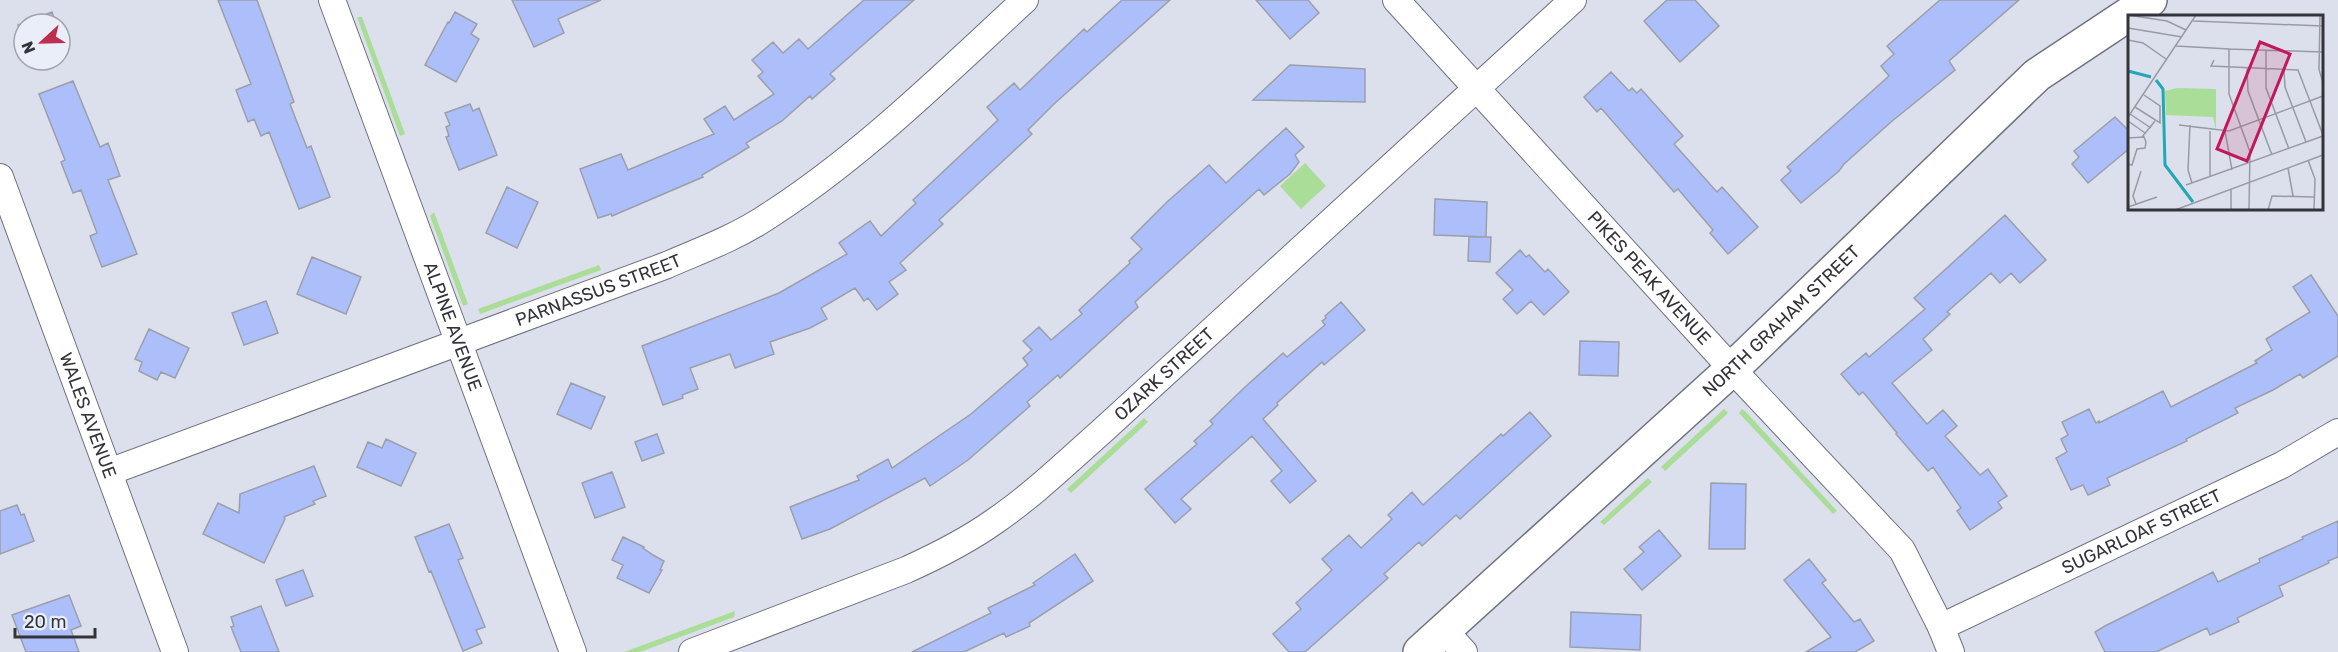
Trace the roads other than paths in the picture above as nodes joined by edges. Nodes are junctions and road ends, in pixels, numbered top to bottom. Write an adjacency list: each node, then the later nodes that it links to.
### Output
1 (332, 0): 8 (street, ALPINE AVENUE)
2 (1025, 0): 8 (street, PARNASSUS STREET)
3 (1396, 0): 6 (street, PIKES PEAK AVENUE)
4 (1573, 0): 6 (street, OZARK STREET)
5 (2150, 0): 9 (main road, NORTH GRAHAM STREET)
6 (1478, 89): 9 (street, PIKES PEAK AVENUE); 16 (street, OZARK STREET)
7 (0, 177): 11 (street, WALES AVENUE)
8 (457, 342): 11 (street, PARNASSUS STREET); 15 (street, ALPINE AVENUE)
9 (1732, 369): 12 (street, PIKES PEAK AVENUE); 13 (main road, NORTH GRAHAM STREET)
10 (2338, 432): 12 (street, SUGARLOAF STREET)
11 (110, 472): 14 (street, WALES AVENUE)
12 (1941, 627): 18 (street, PIKES PEAK AVENUE)
13 (1454, 641): 17 (main road, NORTH GRAHAM STREET)
14 (175, 652)
15 (573, 652)
16 (692, 652)
17 (1420, 652)
18 (1951, 652)

